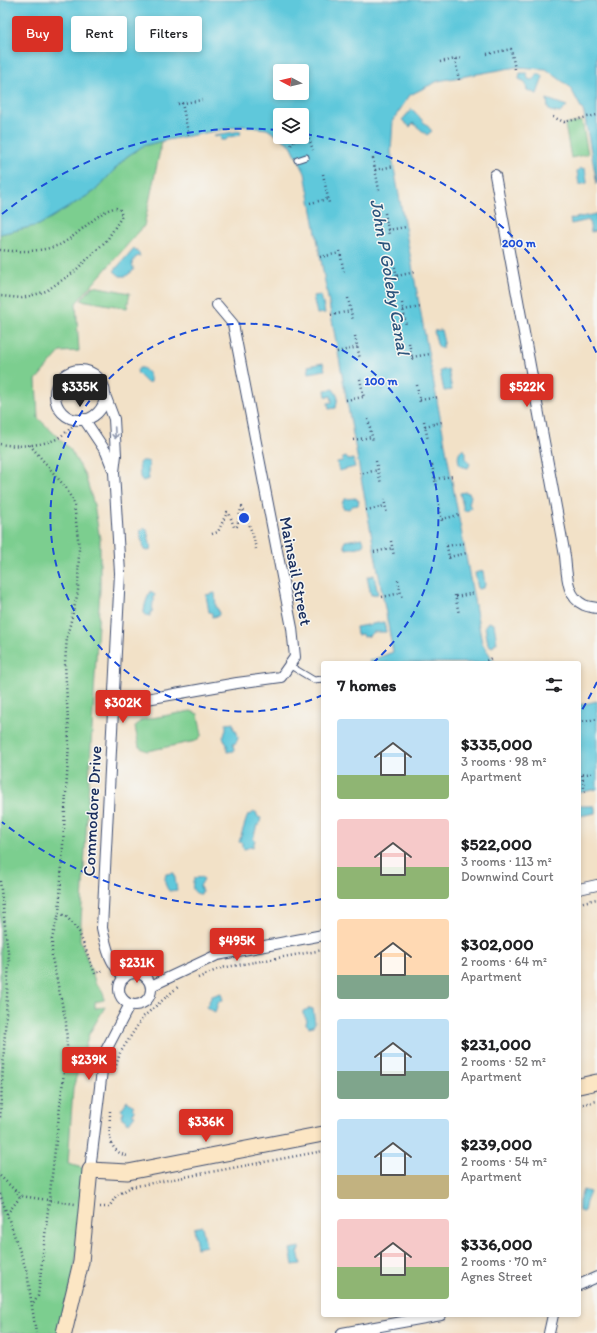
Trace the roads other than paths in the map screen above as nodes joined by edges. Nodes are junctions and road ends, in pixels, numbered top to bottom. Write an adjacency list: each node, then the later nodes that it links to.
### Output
1 (306, 157): 2 (lane)
2 (297, 160)
3 (495, 175): 8 (street)
4 (217, 304): 9 (street, Mainsail Street)
5 (105, 395): 6 (street); 6 (street); 7 (street, Commodore Drive, one-way to 7)
6 (83, 419): 7 (street, Commodore Drive)
7 (114, 472): 11 (street, Commodore Drive)
8 (597, 608)
9 (288, 665): 10 (lane); 11 (street, Mainsail Street)
10 (321, 680)
11 (113, 705): 15 (street, Commodore Drive)
12 (597, 886): 13 (street)
13 (581, 889)
14 (321, 935): 16 (street)
15 (124, 978): 16 (street); 17 (street)
16 (151, 986): 17 (street)
17 (130, 1004): 21 (street)
18 (597, 1082): 19 (street)
19 (581, 1086)
20 (321, 1134): 21 (street)
21 (90, 1170): 26 (street)
22 (597, 1277): 23 (street)
23 (581, 1284)
24 (430, 1317): 27 (street)
25 (553, 1317): 28 (street)
26 (64, 1333)
27 (343, 1333)
28 (549, 1333)

